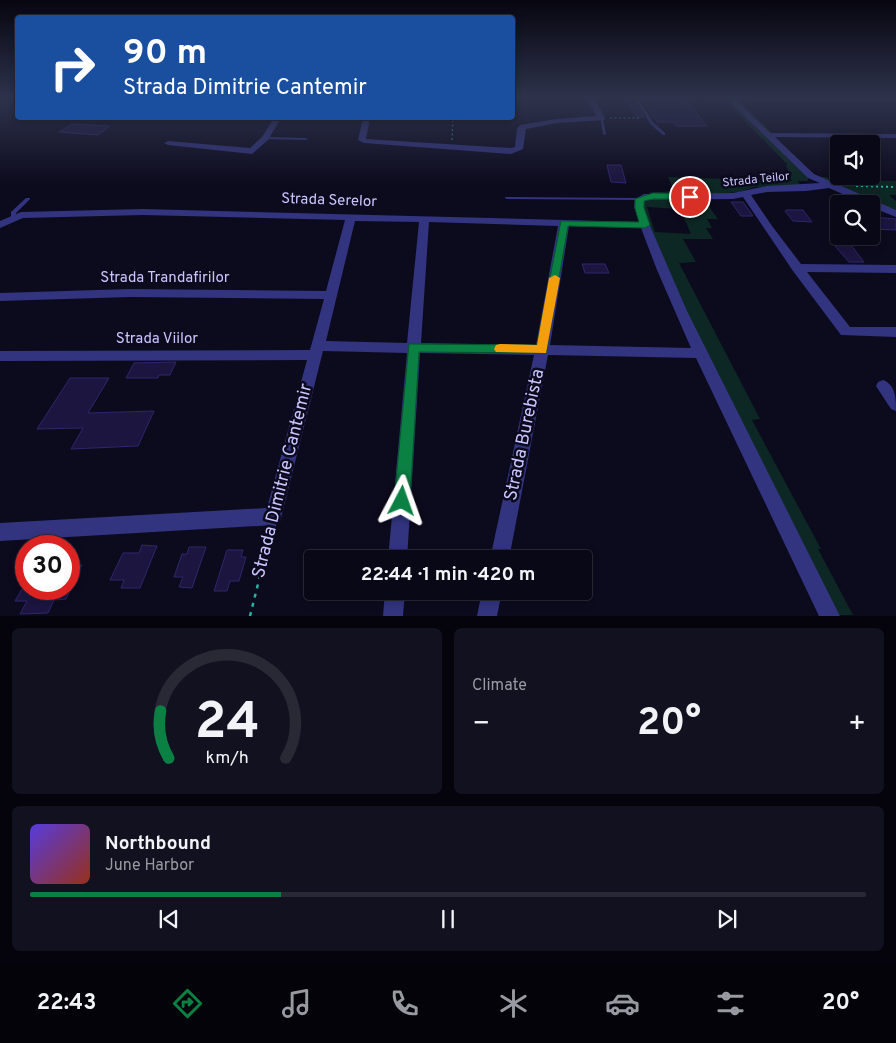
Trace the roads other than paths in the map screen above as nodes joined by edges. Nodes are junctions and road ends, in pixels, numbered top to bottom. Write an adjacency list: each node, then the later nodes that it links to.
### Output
1 (271, 127): 11 (street)
2 (365, 127): 3 (street)
3 (524, 127)
4 (603, 127): 7 (lane)
5 (655, 127): 8 (lane)
6 (759, 127): 9 (street)
7 (605, 134)
8 (664, 134)
9 (767, 135): 10 (street); 14 (street)
10 (896, 136)
11 (265, 138): 12 (lane); 13 (street)
12 (306, 139)
13 (168, 143)
14 (828, 185): 15 (street, Strada Teilor); 19 (street, Strada Teilor)
15 (746, 194): 18 (street, Strada Teilor); 26 (street)
16 (507, 198): 18 (lane)
17 (28, 199): 21 (lane, Strada Serelor)
18 (640, 199): 24 (street)
19 (896, 214)
20 (351, 216): 21 (street, Strada Serelor); 22 (street, Strada Serelor); 28 (street, Strada Dimitrie Cantemir)
21 (13, 218): 25 (street, Strada Serelor)
22 (424, 219): 23 (street, Strada Serelor); 31 (street)
23 (564, 223): 24 (street, Strada Serelor); 33 (street)
24 (645, 225): 34 (street)
25 (0, 226)
26 (797, 268): 27 (street); 30 (street)
27 (896, 269)
28 (330, 296): 29 (street, Strada Trandafirilor); 32 (street, Strada Dimitrie Cantemir)
29 (0, 297)
30 (896, 332)
31 (414, 347): 32 (street); 33 (street); 40 (street)
32 (316, 350): 35 (street, Strada Viilor); 38 (street, Strada Dimitrie Cantemir)
33 (542, 350): 34 (street, Strada Burebista); 41 (street, Strada Burebista)
34 (701, 354): 47 (street)
35 (0, 356)
36 (883, 386): 37 (street)
37 (896, 405)
38 (274, 516): 39 (street); 42 (lane, Strada Dimitrie Cantemir)
39 (0, 532)
40 (398, 550)
41 (501, 550)
42 (262, 566)
43 (394, 600): 45 (street)
44 (490, 600): 46 (street)
45 (393, 616)
46 (487, 616)
47 (830, 616)

